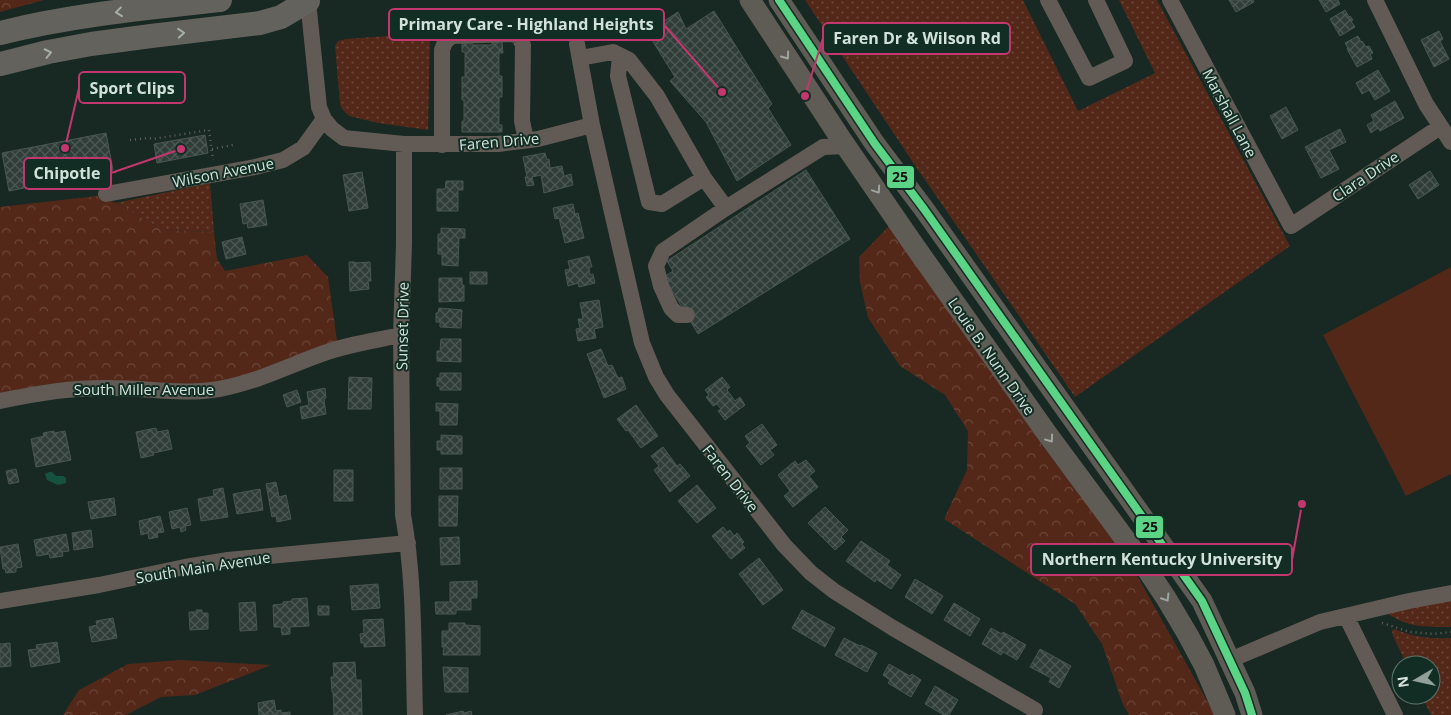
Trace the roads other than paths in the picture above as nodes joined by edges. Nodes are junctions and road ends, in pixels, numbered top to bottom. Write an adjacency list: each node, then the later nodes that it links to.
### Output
1 (220, 0): 10 (highway, one-way to 10)
2 (308, 0): 13 (highway, one-way to 2); 14 (street)
3 (750, 0): 11 (main road, Louie B. Nunn Drive)
4 (779, 0): 9 (main road, Louie B. Nunn Drive)
5 (1048, 0): 6 (street)
6 (1096, 0)
7 (1170, 0): 27 (street, Marshall Lane)
8 (1375, 0): 17 (street)
9 (793, 22): 11 (street); 35 (main road, Louie B. Nunn Drive)
10 (0, 33)
11 (772, 36): 16 (main road, Louie B. Nunn Drive, one-way to 16)
12 (620, 56): 15 (street, Faren Drive); 24 (street); 24 (street)
13 (0, 64)
14 (324, 119): 20 (street); 25 (street, Wilson Avenue)
15 (592, 125): 18 (street, Faren Drive); 36 (street, Faren Drive)
16 (832, 125): 22 (main road, Louie B. Nunn Drive); 23 (street)
17 (1440, 127): 19 (street); 27 (street, Clara Drive)
18 (526, 140): 21 (street, Faren Drive); 21 (street)
19 (1451, 142)
20 (404, 144): 21 (street, Faren Drive); 29 (street, Sunset Drive)
21 (442, 145)
22 (846, 146): 23 (street); 38 (main road, Louie B. Nunn Drive, one-way to 38)
23 (824, 147): 26 (street)
24 (704, 178): 26 (street)
25 (106, 194)
26 (726, 208): 28 (street)
27 (1290, 226)
28 (687, 315)
29 (401, 335): 30 (street, South Miller Avenue); 31 (street, Sunset Drive)
30 (0, 401)
31 (408, 543): 33 (street, South Main Avenue); 37 (street, Sunset Drive)
32 (1451, 593): 34 (street)
33 (0, 601)
34 (1346, 616): 35 (street); 40 (street)
35 (1230, 660): 39 (main road, Louie B. Nunn Drive)
36 (1035, 710)
37 (415, 715)
38 (1225, 715)
39 (1252, 715)
40 (1394, 715)

